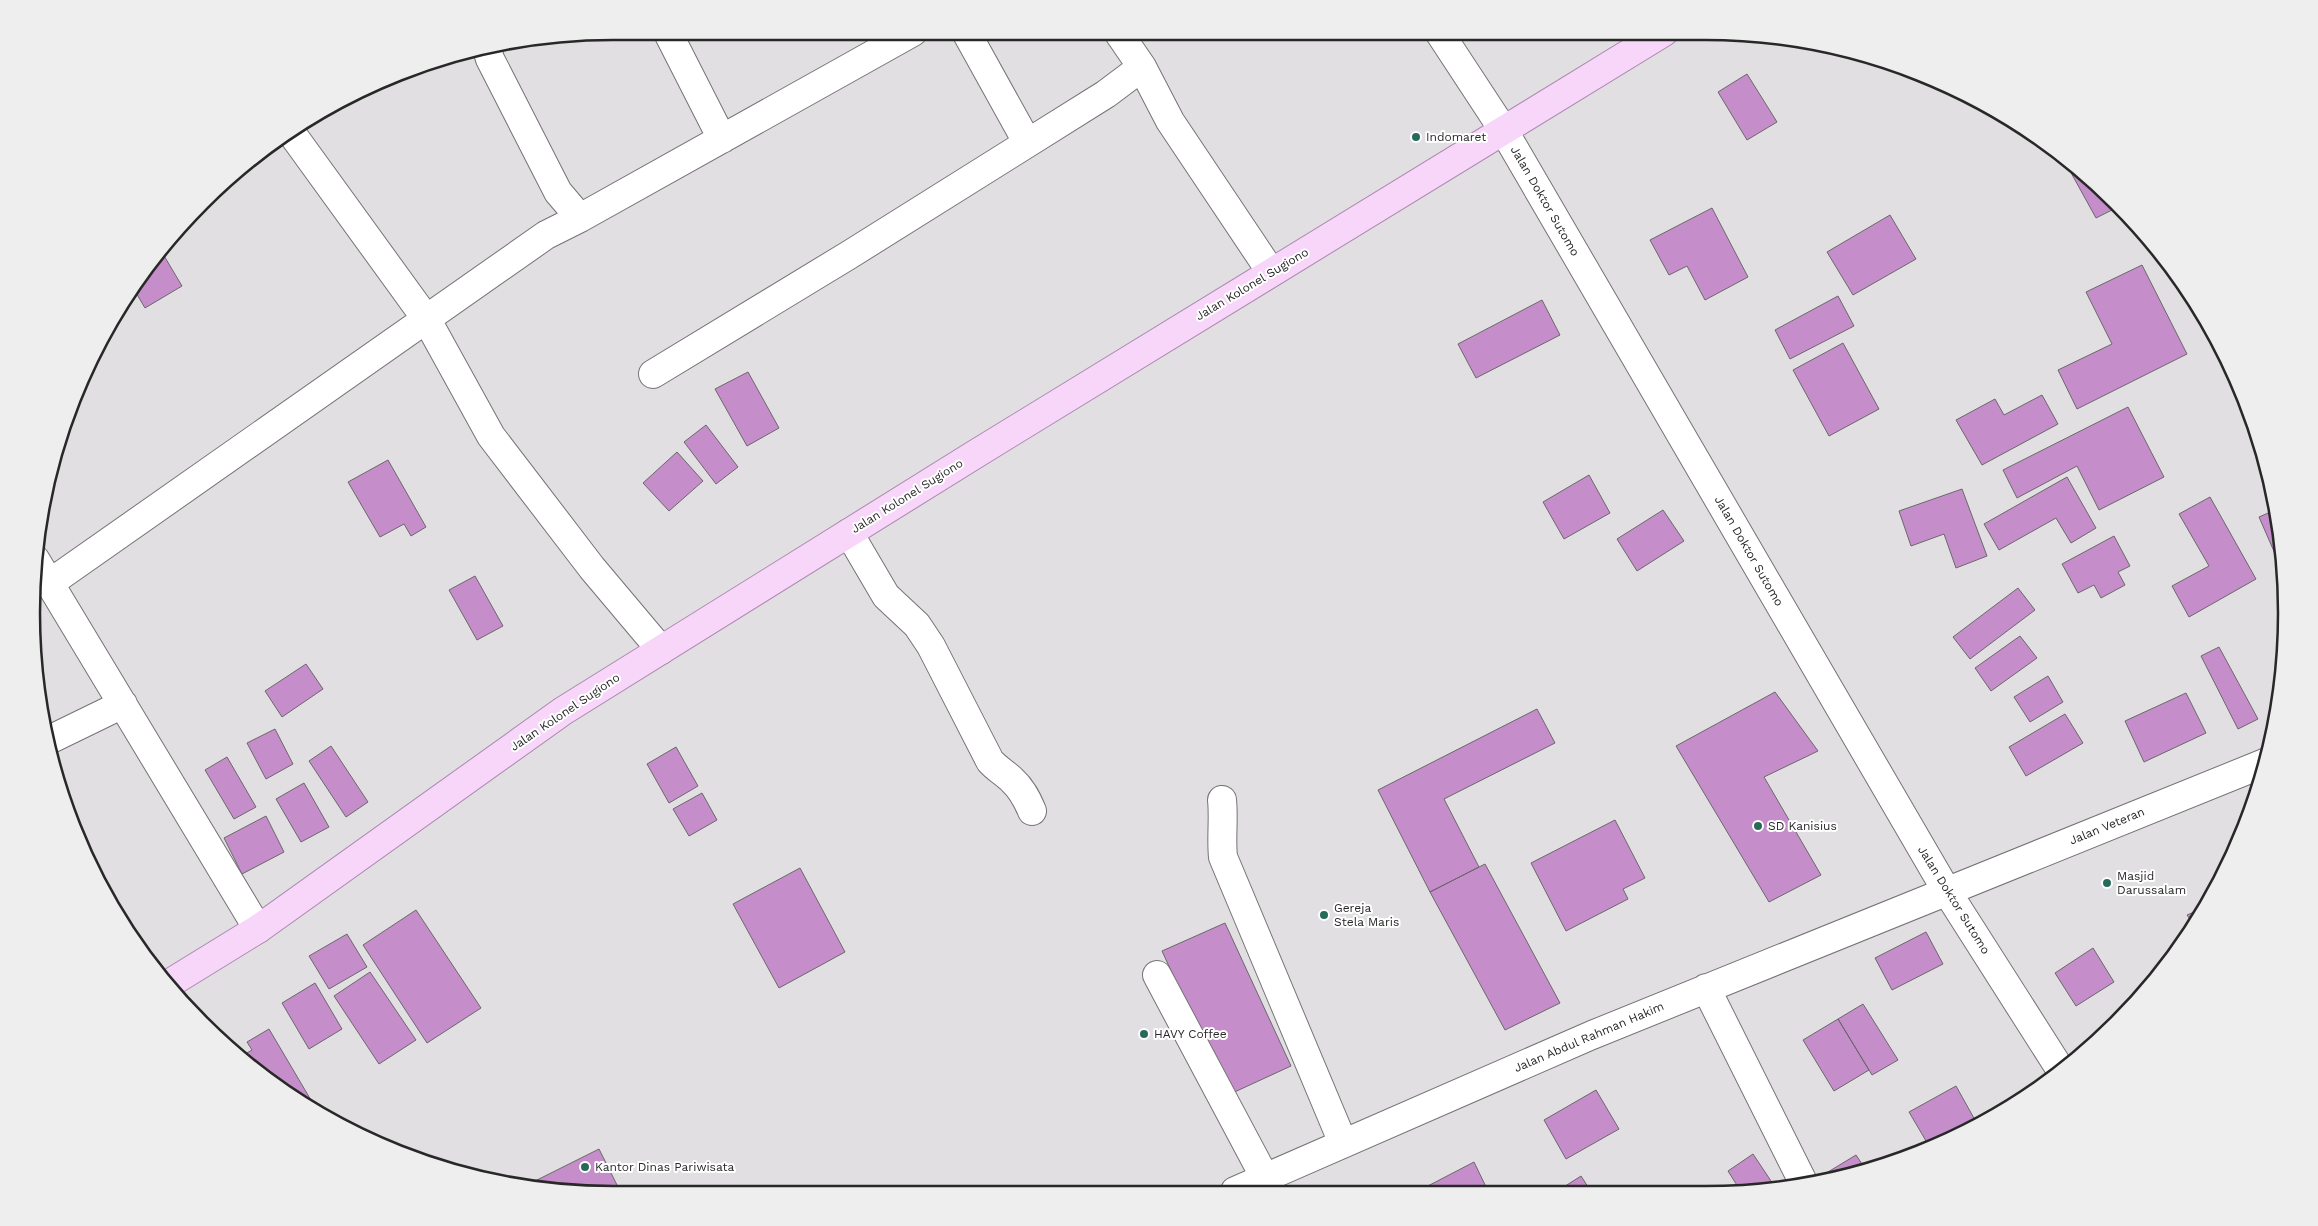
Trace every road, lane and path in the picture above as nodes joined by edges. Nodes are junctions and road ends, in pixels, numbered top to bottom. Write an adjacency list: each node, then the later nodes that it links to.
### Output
1 (672, 40): 11 (street)
2 (900, 40): 11 (street)
3 (970, 40): 12 (street)
4 (1123, 40): 8 (street)
5 (1444, 40): 9 (street, Jalan Doktor Sutomo)
6 (1651, 40): 9 (main road, Jalan Kolonel Sugiono)
7 (488, 54): 13 (street)
8 (1142, 67): 12 (street); 14 (street)
9 (1504, 131): 14 (main road, Jalan Kolonel Sugiono); 26 (street, Jalan Doktor Sutomo)
10 (295, 137): 15 (street)
11 (722, 139): 13 (street)
12 (1027, 142): 16 (street)
13 (580, 218): 15 (street)
14 (1272, 272): 17 (main road, Jalan Kolonel Sugiono)
15 (427, 320): 19 (street); 20 (street)
16 (653, 374)
17 (849, 532): 20 (main road, Jalan Kolonel Sugiono); 25 (street)
18 (42, 570): 19 (street)
19 (50, 583): 21 (street)
20 (661, 650): 27 (main road, Jalan Kolonel Sugiono)
21 (123, 704): 22 (street); 27 (street)
22 (54, 738)
23 (2257, 766): 26 (street, Jalan Veteran)
24 (1222, 800): 32 (street)
25 (1032, 811)
26 (1946, 890): 30 (street, Jalan Abdul Rahman Hakim); 31 (street, Jalan Doktor Sutomo)
27 (258, 929): 29 (main road, Jalan Kolonel Sugiono)
28 (1157, 975): 33 (street)
29 (174, 981)
30 (1706, 988): 32 (street, Jalan Abdul Rahman Hakim); 34 (street)
31 (2058, 1065)
32 (1343, 1143): 33 (street, Jalan Abdul Rahman Hakim)
33 (1265, 1178): 35 (street, Jalan Abdul Rahman Hakim)
34 (1801, 1178)
35 (1248, 1186)

